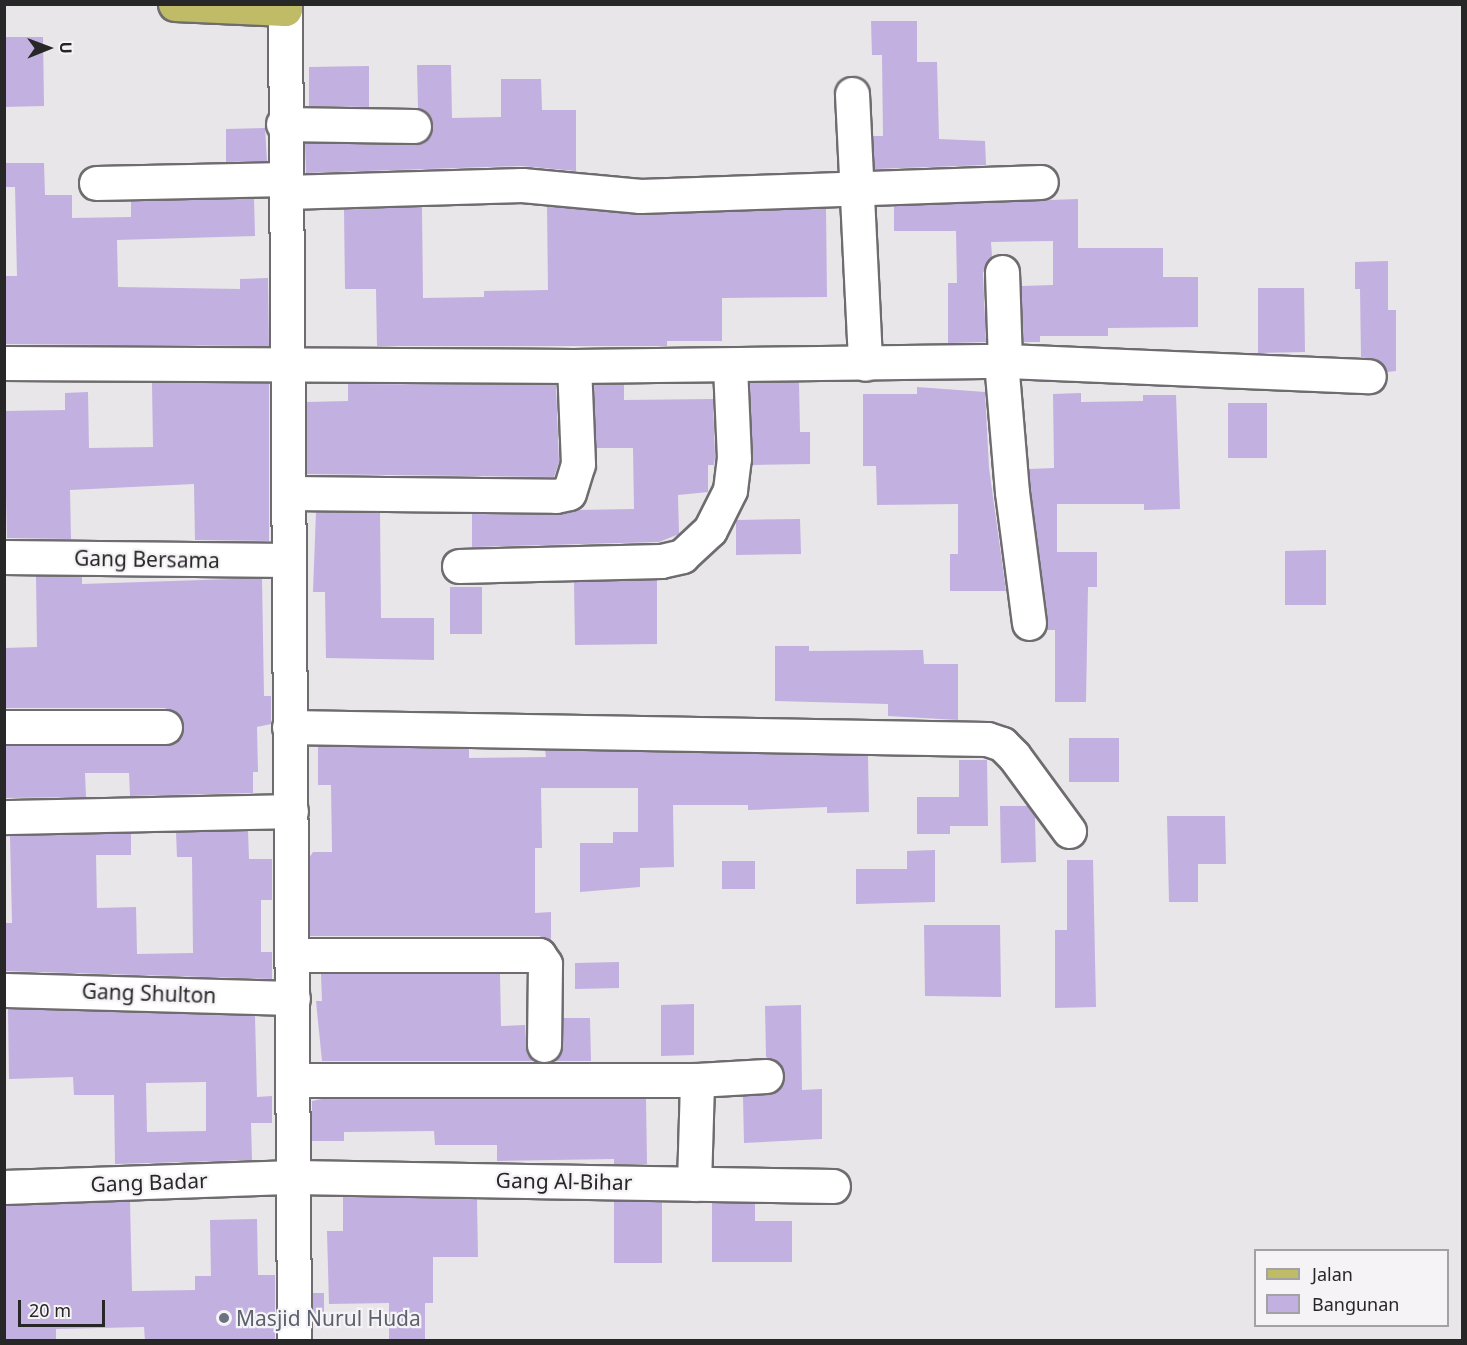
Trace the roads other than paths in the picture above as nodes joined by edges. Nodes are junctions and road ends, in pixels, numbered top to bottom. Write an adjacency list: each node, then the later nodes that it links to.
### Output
1 (175, 4): 2 (main road)
2 (285, 7): 4 (street)
3 (852, 94): 9 (street)
4 (283, 124): 5 (street); 8 (street)
5 (414, 126)
6 (1041, 182): 9 (street)
7 (96, 183): 8 (street)
8 (286, 185): 9 (street); 15 (street)
9 (855, 190): 13 (street)
10 (1002, 272): 11 (street)
11 (1003, 361): 13 (street); 17 (street); 22 (street)
12 (4, 363): 15 (street)
13 (866, 363): 14 (street)
14 (730, 365): 16 (street); 21 (street)
15 (285, 366): 16 (street); 18 (street)
16 (574, 366): 18 (street)
17 (1369, 376)
18 (289, 493): 20 (street)
19 (4, 557): 20 (street, Gang Bersama)
20 (289, 560): 25 (street)
21 (459, 566)
22 (1029, 623)
23 (165, 726): 24 (street)
24 (4, 727)
25 (289, 727): 26 (street); 28 (street)
26 (291, 811): 27 (street); 29 (street)
27 (4, 817)
28 (1069, 831)
29 (292, 955): 31 (street); 32 (street)
30 (4, 990): 31 (street, Gang Shulton)
31 (293, 998): 34 (street)
32 (544, 1045)
33 (766, 1076): 35 (street)
34 (294, 1080): 35 (street); 36 (street)
35 (697, 1080): 37 (street)
36 (294, 1177): 37 (street, Gang Al-Bihar); 39 (street, Gang Badar); 40 (street)
37 (694, 1184): 38 (street, Gang Al-Bihar)
38 (833, 1186)
39 (4, 1187)
40 (294, 1341)

